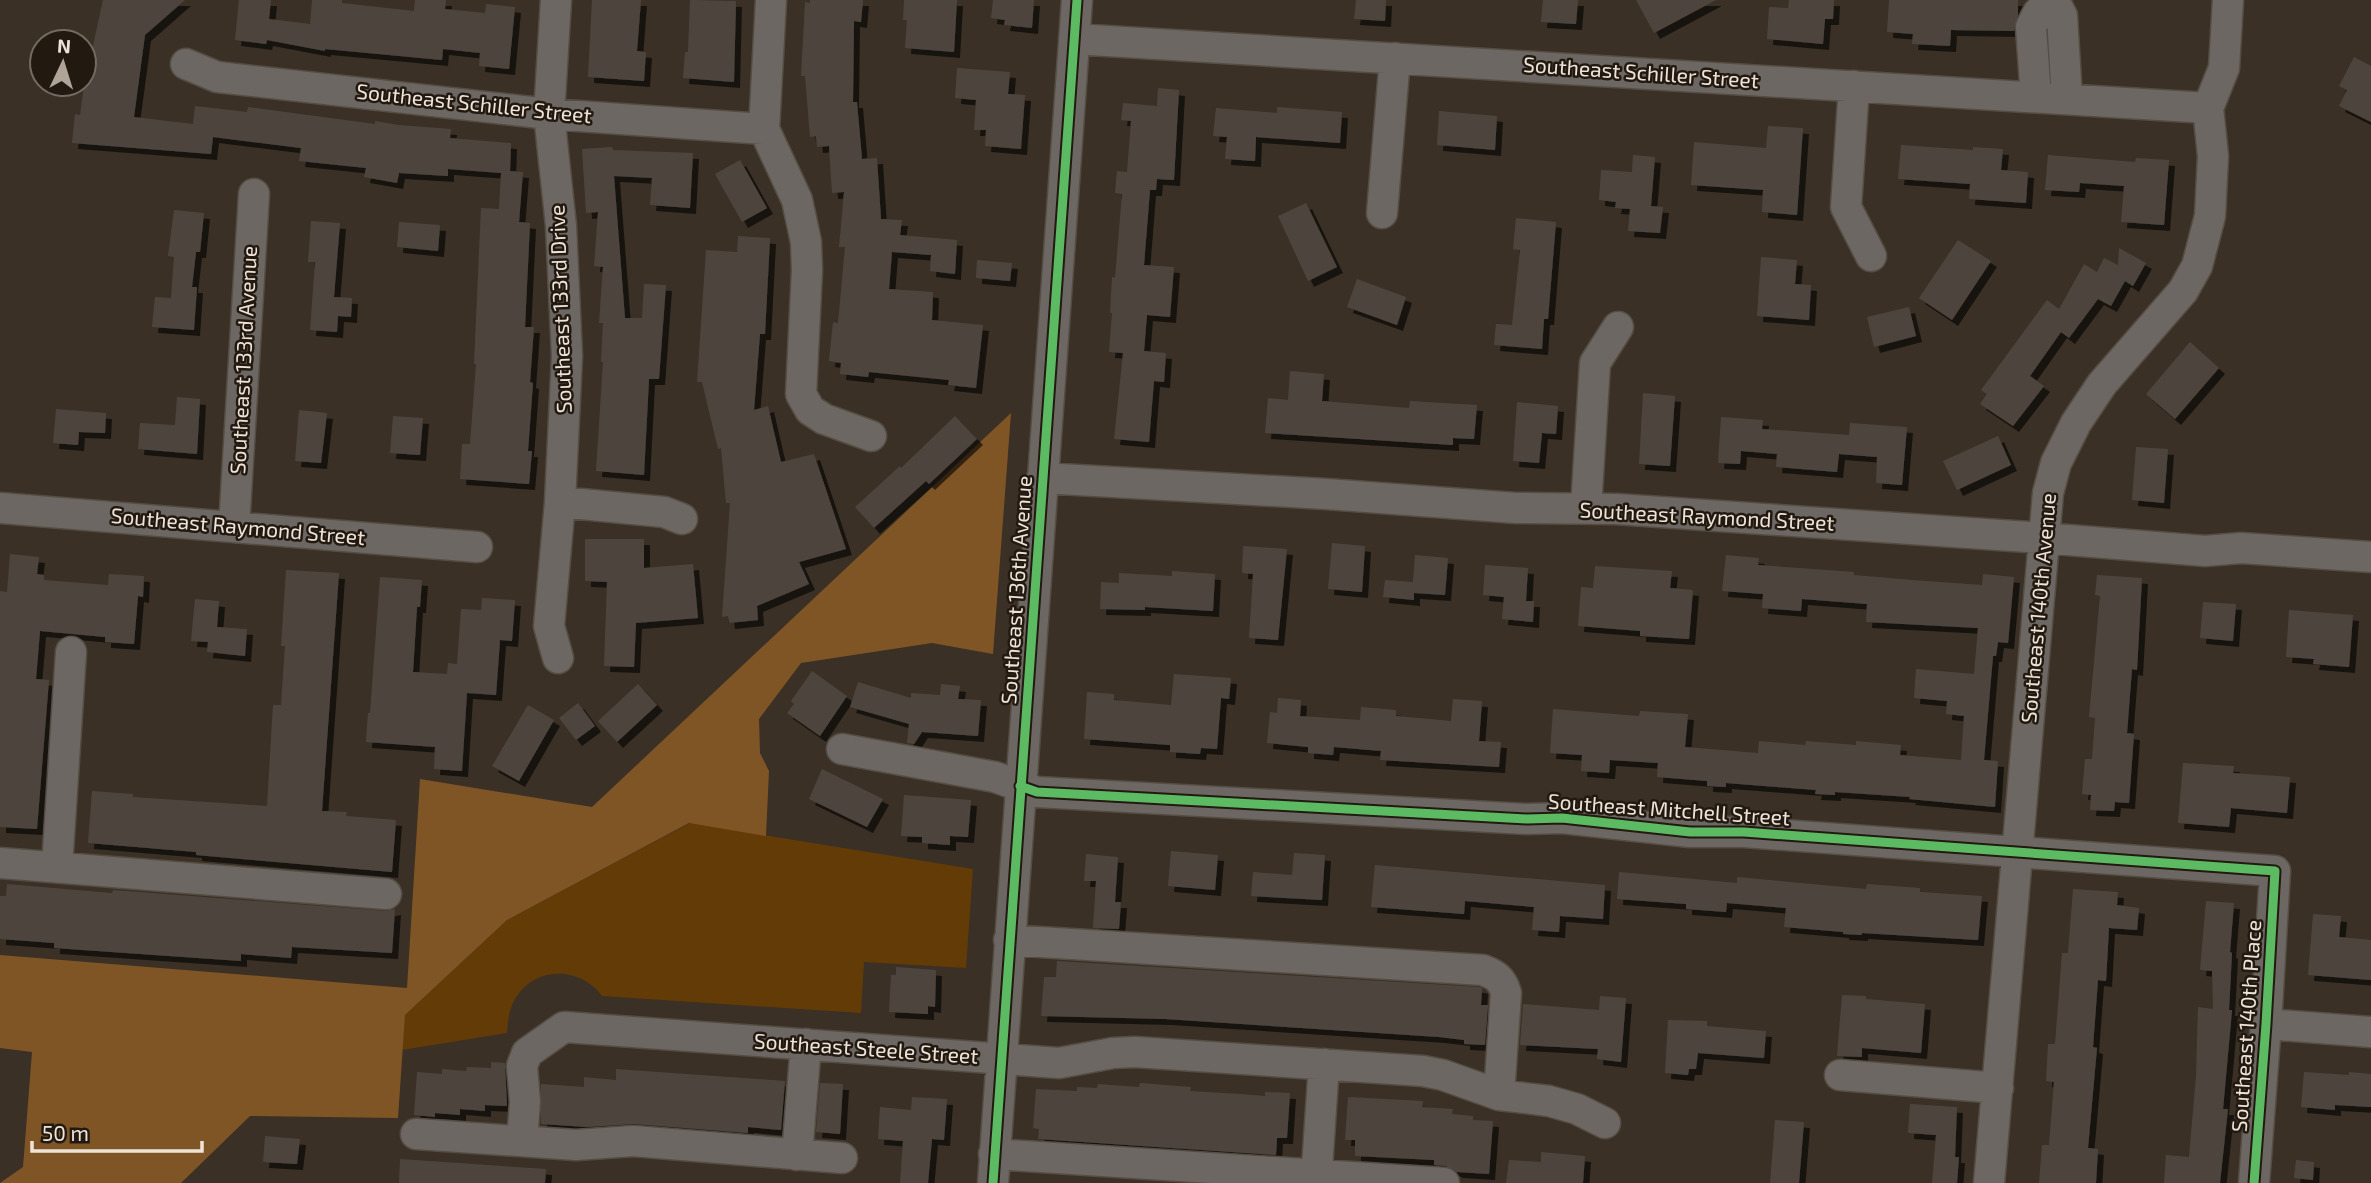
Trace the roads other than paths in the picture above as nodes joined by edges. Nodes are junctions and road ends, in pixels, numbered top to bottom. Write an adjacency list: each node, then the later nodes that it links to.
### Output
1 (556, 0): 12 (street, Southeast 133rd Drive)
2 (771, 0): 13 (street)
3 (1077, 0): 5 (street, Southeast 136th Avenue)
4 (2228, 0): 11 (street, Southeast 140th Avenue)
5 (1074, 39): 6 (street, Southeast Schiller Street); 19 (street, Southeast 136th Avenue)
6 (1395, 58): 8 (street, Southeast Schiller Street); 15 (street)
7 (186, 64): 12 (street, Southeast Schiller Street)
8 (1854, 86): 9 (street, Southeast Schiller Street); 16 (street)
9 (2036, 97): 10 (street, Southeast Schiller Street); 10 (street)
10 (2067, 99): 11 (street, Southeast Schiller Street)
11 (2208, 107): 25 (street, Southeast 140th Avenue)
12 (549, 114): 13 (street, Southeast Schiller Street); 20 (street, Southeast 133rd Drive)
13 (764, 129): 18 (street)
14 (254, 194): 24 (street, Southeast 133rd Avenue)
15 (1382, 213)
16 (1871, 256)
17 (1618, 327): 22 (street)
18 (871, 436)
19 (1042, 478): 22 (street, Southeast Raymond Street); 31 (street, Southeast 136th Avenue)
20 (560, 502): 23 (street); 29 (street, Southeast 133rd Drive)
21 (0, 508): 24 (street, Southeast Raymond Street)
22 (1587, 508): 25 (street, Southeast Raymond Street)
23 (682, 519)
24 (234, 527): 26 (street, Southeast Raymond Street)
25 (2043, 538): 27 (street, Southeast Raymond Street); 32 (street, Southeast 140th Avenue)
26 (477, 547)
27 (2371, 556)
28 (71, 652): 34 (street)
29 (558, 658)
30 (842, 749): 31 (street, Southeast Mitchell Street)
31 (1020, 786): 32 (street, Southeast Mitchell Street); 37 (street, Southeast 136th Avenue)
32 (2019, 852): 35 (street, Southeast Mitchell Street); 44 (street, Southeast 140th Avenue)
33 (0, 863): 34 (street)
34 (57, 867): 36 (street)
35 (2275, 871): 38 (street, Southeast 140th Place)
36 (386, 894)
37 (1009, 940): 41 (street, Southeast 136th Avenue); 45 (street)
38 (2266, 1024): 39 (street); 56 (street, Southeast 140th Place)
39 (2371, 1032)
40 (806, 1044): 41 (street, Southeast Steele Street); 48 (street, Southeast Steele Street); 49 (street)
41 (1000, 1059): 42 (street, Southeast Steele Street); 50 (street, Southeast 136th Avenue)
42 (1324, 1064): 45 (street, Southeast Steele Street); 52 (street)
43 (1840, 1075): 44 (street)
44 (1998, 1088): 55 (street, Southeast 140th Avenue)
45 (1499, 1095): 46 (street, Southeast Steele Street)
46 (1605, 1123)
47 (416, 1134): 48 (street)
48 (522, 1141): 49 (street)
49 (797, 1154): 51 (street)
50 (994, 1154): 52 (street); 53 (street, Southeast 136th Avenue)
51 (842, 1158)
52 (1316, 1179): 54 (street)
53 (992, 1183)
54 (1444, 1183)
55 (1989, 1183)
56 (2254, 1183)

